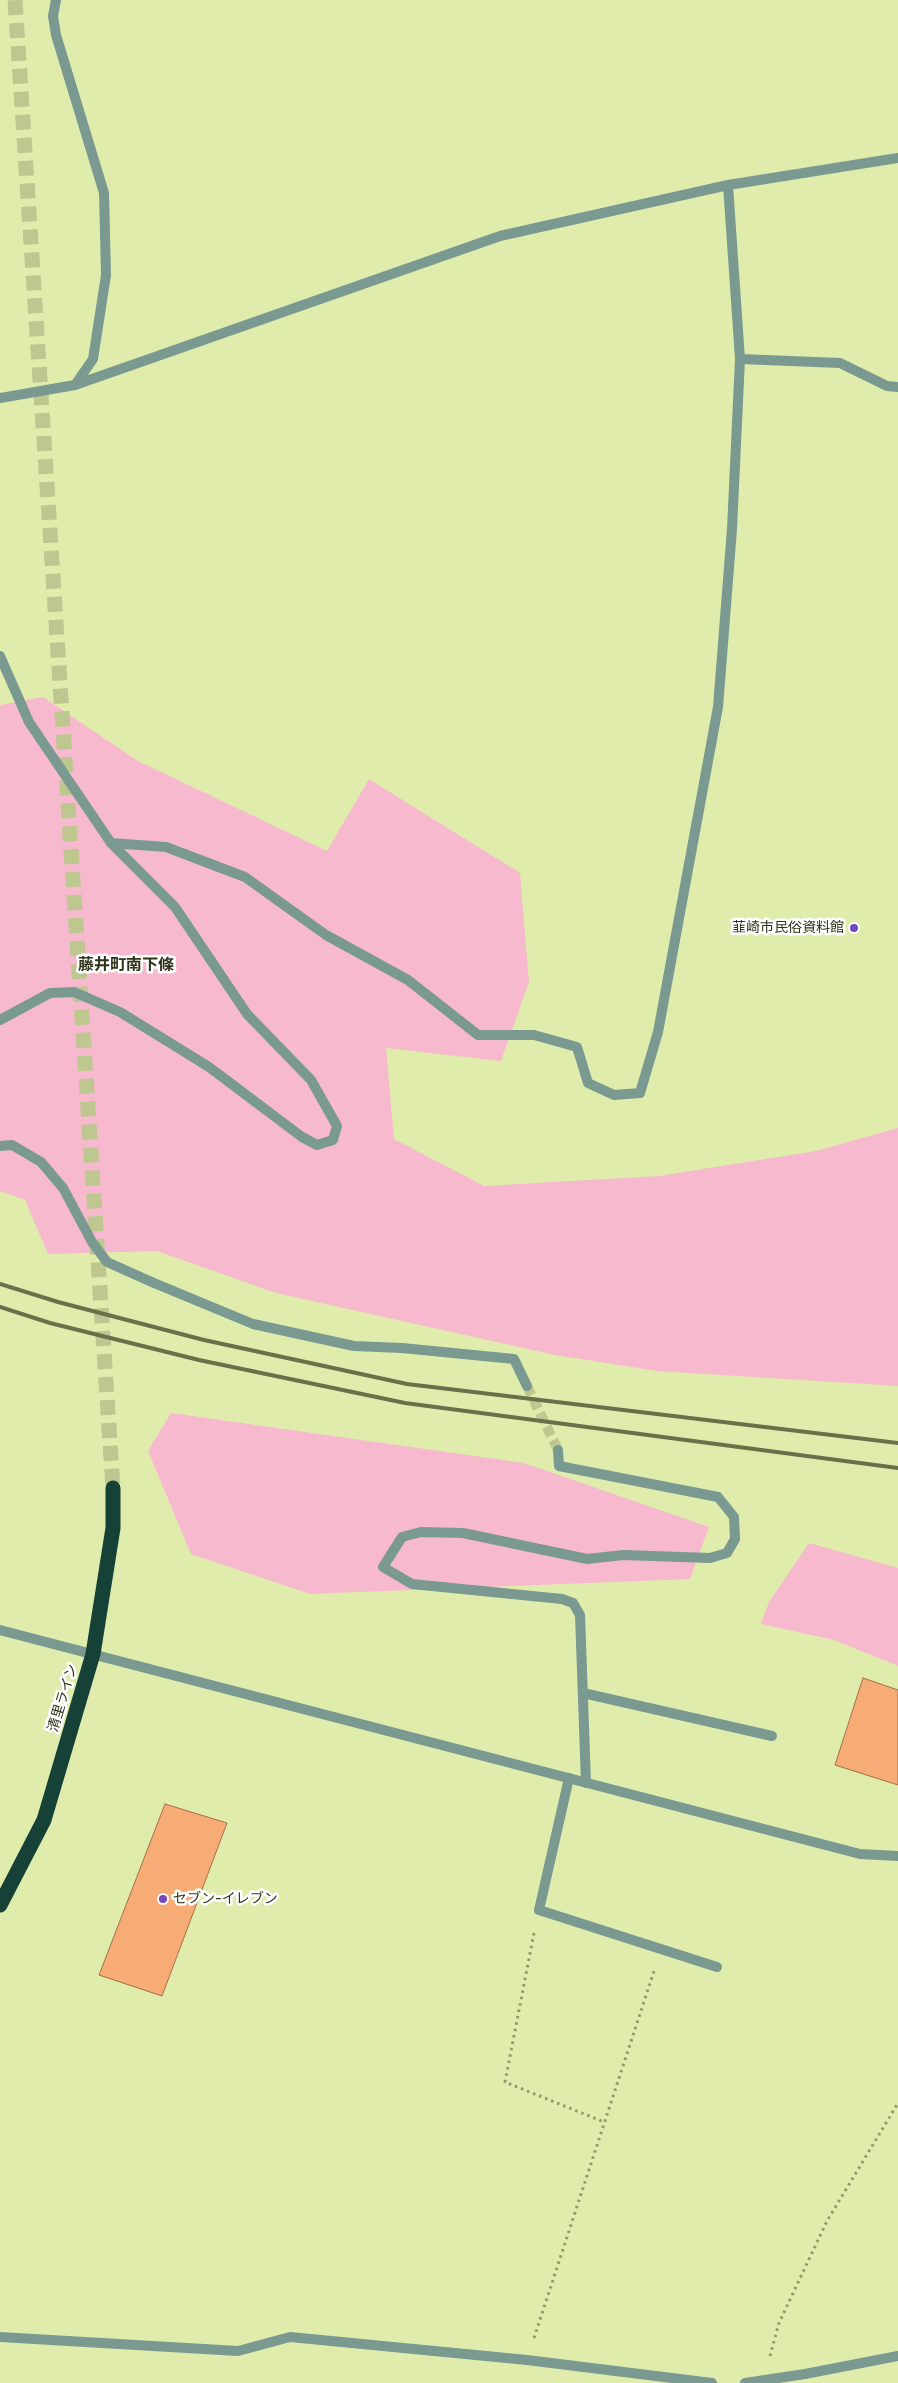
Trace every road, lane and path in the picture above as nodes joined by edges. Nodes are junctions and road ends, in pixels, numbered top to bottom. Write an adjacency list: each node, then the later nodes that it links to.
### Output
1 (56, 0): 5 (street)
2 (898, 158): 3 (street)
3 (728, 185): 4 (street); 5 (street)
4 (740, 359): 6 (street); 9 (street)
5 (75, 384): 7 (street)
6 (898, 387)
7 (0, 398)
8 (0, 656): 9 (street)
9 (111, 843): 10 (street)
10 (0, 1020)
11 (0, 1146): 12 (street)
12 (527, 1386)
13 (558, 1450): 17 (street)
14 (113, 1488): 16 (highway, 清里ライン)
15 (0, 1630): 16 (street)
16 (93, 1654): 19 (street); 22 (highway, 清里ライン)
17 (583, 1694): 18 (street); 20 (street)
18 (772, 1736)
19 (569, 1778): 20 (street); 23 (street)
20 (586, 1783): 21 (street)
21 (898, 1856)
22 (0, 1905)
23 (539, 1910): 24 (street); 27 (path)
24 (662, 1950): 25 (street); 27 (path)
25 (717, 1967)
26 (898, 2103): 32 (path)
27 (604, 2122): 30 (path)
28 (0, 2337): 30 (street)
29 (898, 2356): 31 (street)
30 (527, 2360): 33 (street)
31 (806, 2379): 32 (street)
32 (762, 2380): 34 (street)
33 (712, 2383)
34 (745, 2383)

